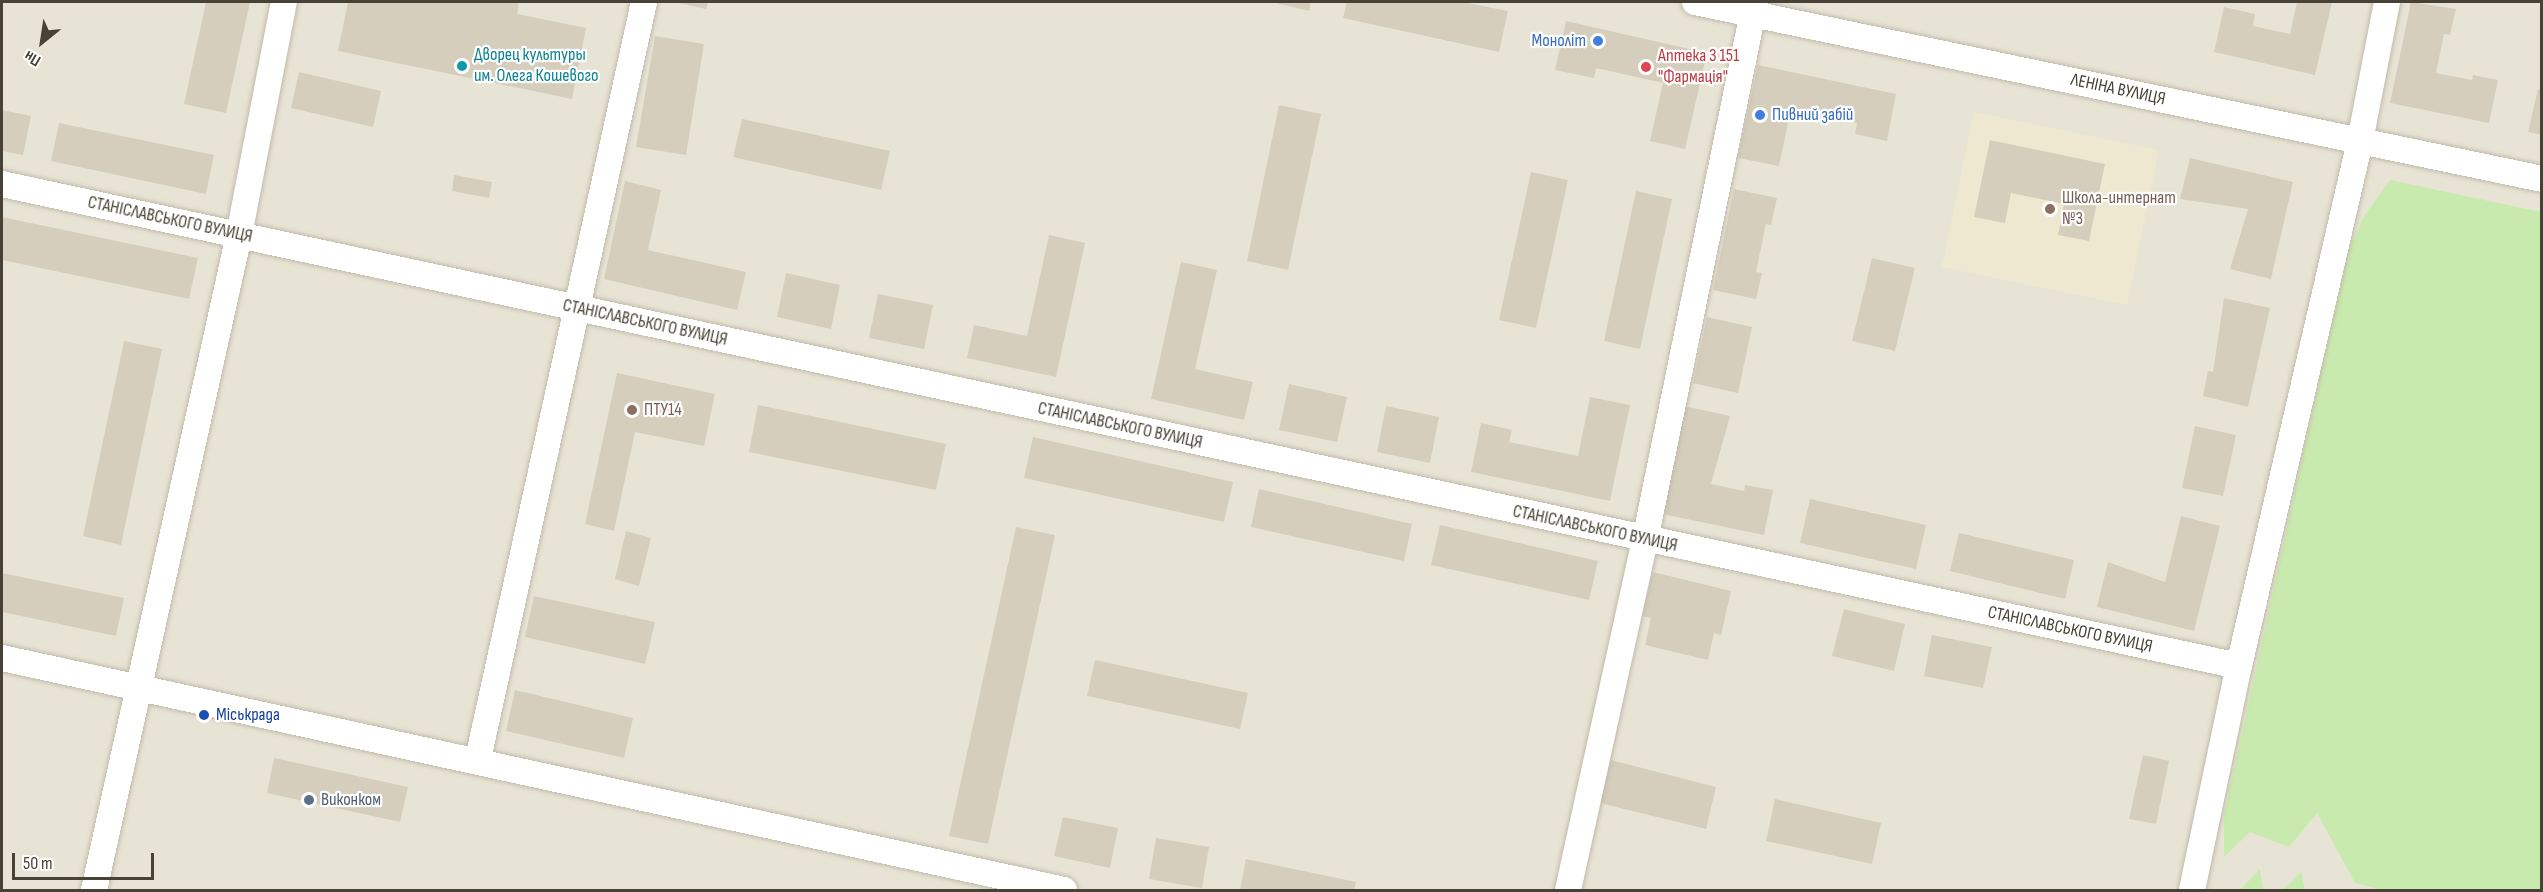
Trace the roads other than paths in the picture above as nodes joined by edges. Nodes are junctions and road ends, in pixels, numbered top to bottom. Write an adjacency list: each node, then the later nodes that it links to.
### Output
1 (284, 2): 9 (street)
2 (644, 2): 10 (street)
3 (1695, 2): 5 (street, ЛЕНІНА ВУЛИЦЯ)
4 (2387, 2): 6 (street)
5 (1754, 8): 6 (street, ЛЕНІНА ВУЛИЦЯ); 11 (street)
6 (2360, 141): 7 (street, ЛЕНІНА ВУЛИЦЯ); 13 (street)
7 (2541, 179)
8 (2, 184): 9 (street, СТАНІСЛАВСЬКОГО ВУЛИЦЯ)
9 (239, 235): 10 (street, СТАНІСЛАВСЬКОГО ВУЛИЦЯ); 14 (street)
10 (579, 308): 11 (street, СТАНІСЛАВСЬКОГО ВУЛИЦЯ); 15 (street)
11 (1645, 540): 13 (street, СТАНІСЛАВСЬКОГО ВУЛИЦЯ); 18 (street)
12 (2, 658): 14 (street)
13 (2239, 666): 19 (street)
14 (137, 687): 15 (street); 16 (street)
15 (477, 759): 17 (street)
16 (94, 891)
17 (1064, 891)
18 (1568, 891)
19 (2192, 891)

